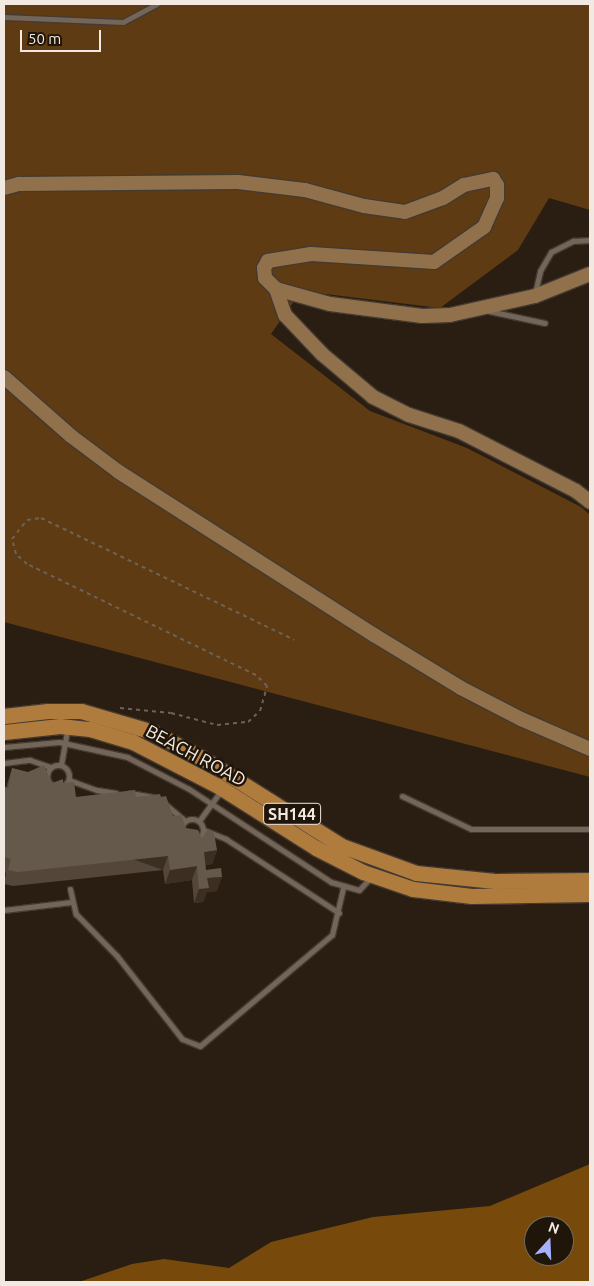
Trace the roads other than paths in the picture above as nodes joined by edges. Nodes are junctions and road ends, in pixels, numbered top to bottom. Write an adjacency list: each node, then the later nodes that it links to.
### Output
1 (157, 4): 2 (lane)
2 (4, 17)
3 (4, 188): 6 (street)
4 (590, 240): 7 (lane)
5 (590, 274): 7 (street)
6 (276, 289): 8 (street); 11 (street)
7 (535, 296): 8 (street)
8 (481, 309): 9 (lane)
9 (545, 323)
10 (4, 377): 17 (street)
11 (590, 502)
12 (4, 716): 23 (main road, SH144)
13 (68, 727): 14 (main road, BEACH ROAD / SH144); 15 (lane); 22 (main road, BEACH ROAD / SH144)
14 (4, 732)
15 (66, 743): 16 (lane); 19 (lane); 25 (lane)
16 (4, 746)
17 (590, 749)
18 (4, 763): 20 (lane)
19 (61, 765): 20 (lane); 21 (lane)
20 (50, 767): 21 (lane)
21 (69, 780): 28 (lane)
22 (223, 788): 25 (lane); 26 (main road, BEACH ROAD / SH144)
23 (263, 796): 26 (main road); 32 (main road, SH144)
24 (402, 796): 29 (lane)
25 (212, 803): 27 (lane); 33 (lane)
26 (253, 808): 31 (main road, BEACH ROAD / SH144)
27 (199, 820): 28 (lane); 30 (lane)
28 (185, 821): 30 (lane)
29 (590, 829)
30 (204, 830): 38 (lane)
31 (372, 875): 33 (lane); 35 (main road, BEACH ROAD / SH144)
32 (590, 880)
33 (343, 888): 38 (lane)
34 (70, 890): 36 (lane)
35 (590, 894)
36 (72, 902): 37 (lane); 38 (lane)
37 (4, 910)
38 (339, 913)

